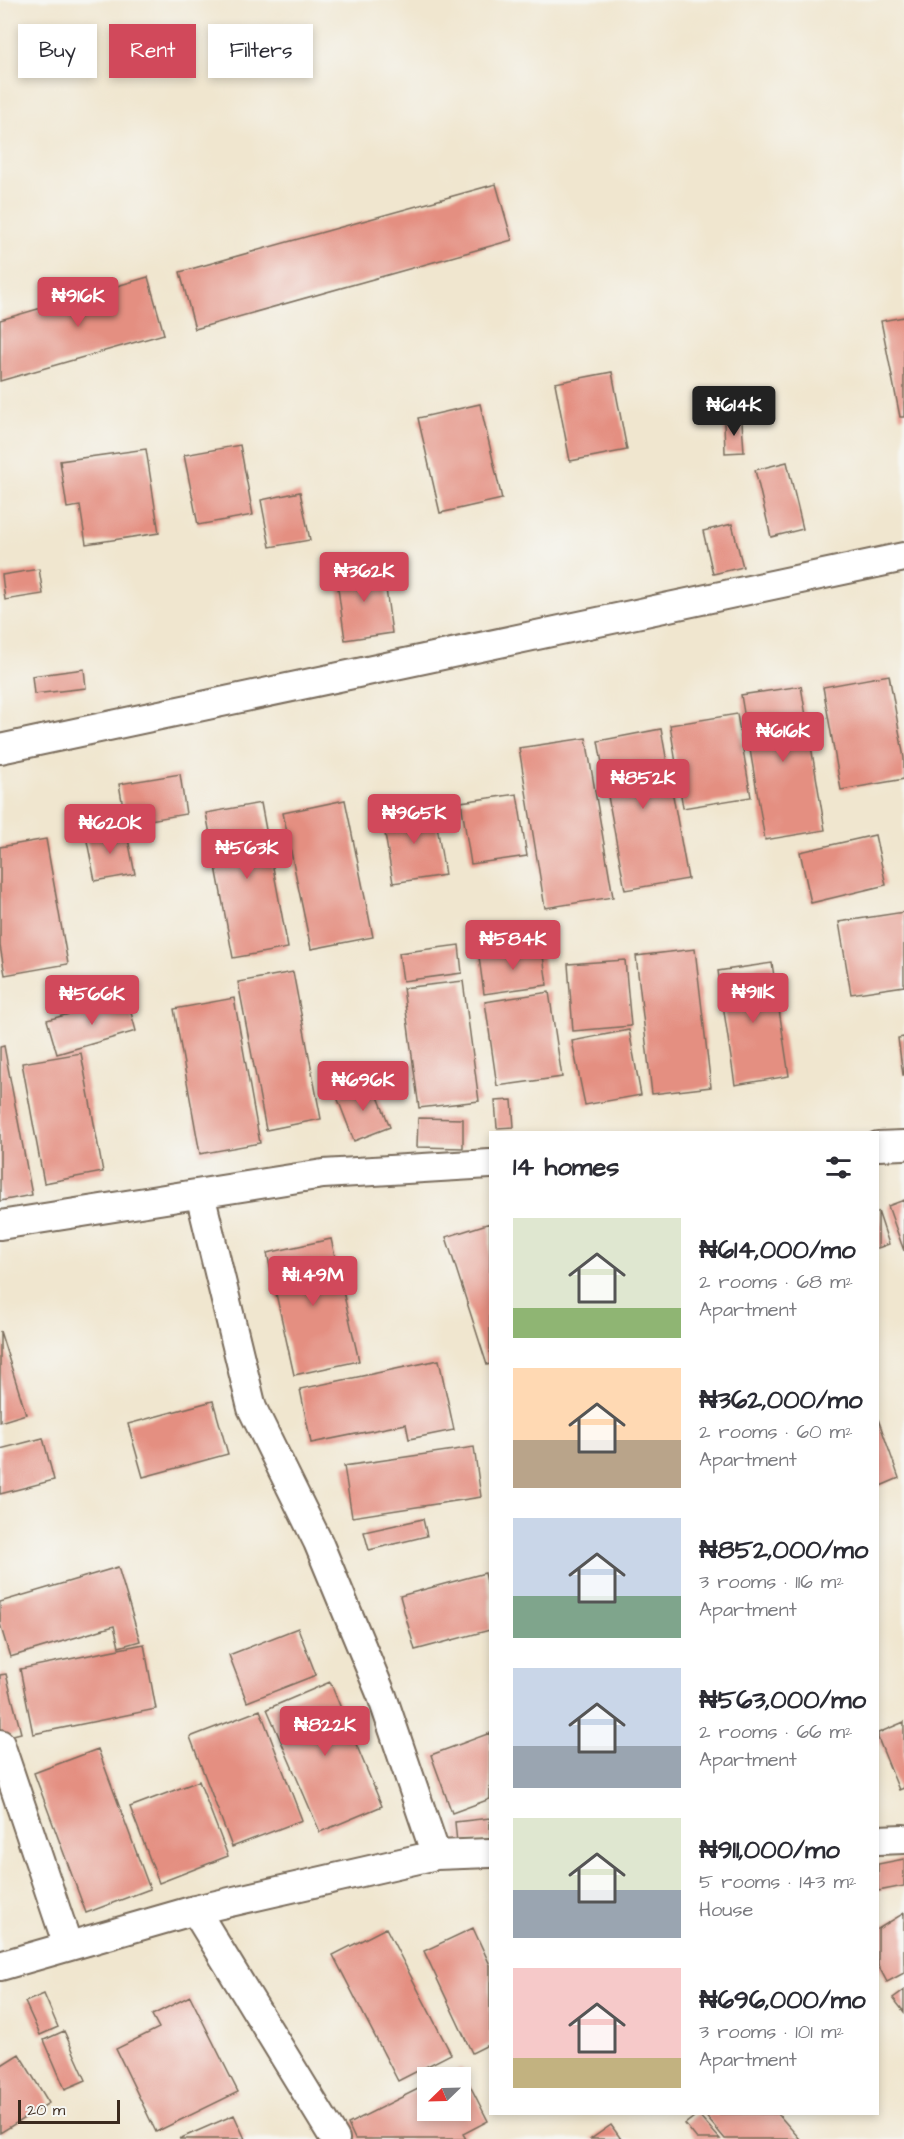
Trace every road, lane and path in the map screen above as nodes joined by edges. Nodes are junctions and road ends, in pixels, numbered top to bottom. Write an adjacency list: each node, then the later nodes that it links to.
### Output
1 (904, 557): 2 (street)
2 (0, 749)
3 (904, 1145): 4 (street)
4 (879, 1146)
5 (489, 1164): 6 (street)
6 (200, 1194): 7 (street); 12 (street)
7 (0, 1225)
8 (0, 1744): 14 (street)
9 (904, 1839): 10 (street)
10 (879, 1840)
11 (489, 1853): 12 (street)
12 (436, 1855): 13 (street)
13 (195, 1910): 14 (street); 16 (street)
14 (68, 1946): 15 (street)
15 (0, 1966)
16 (335, 2139)

